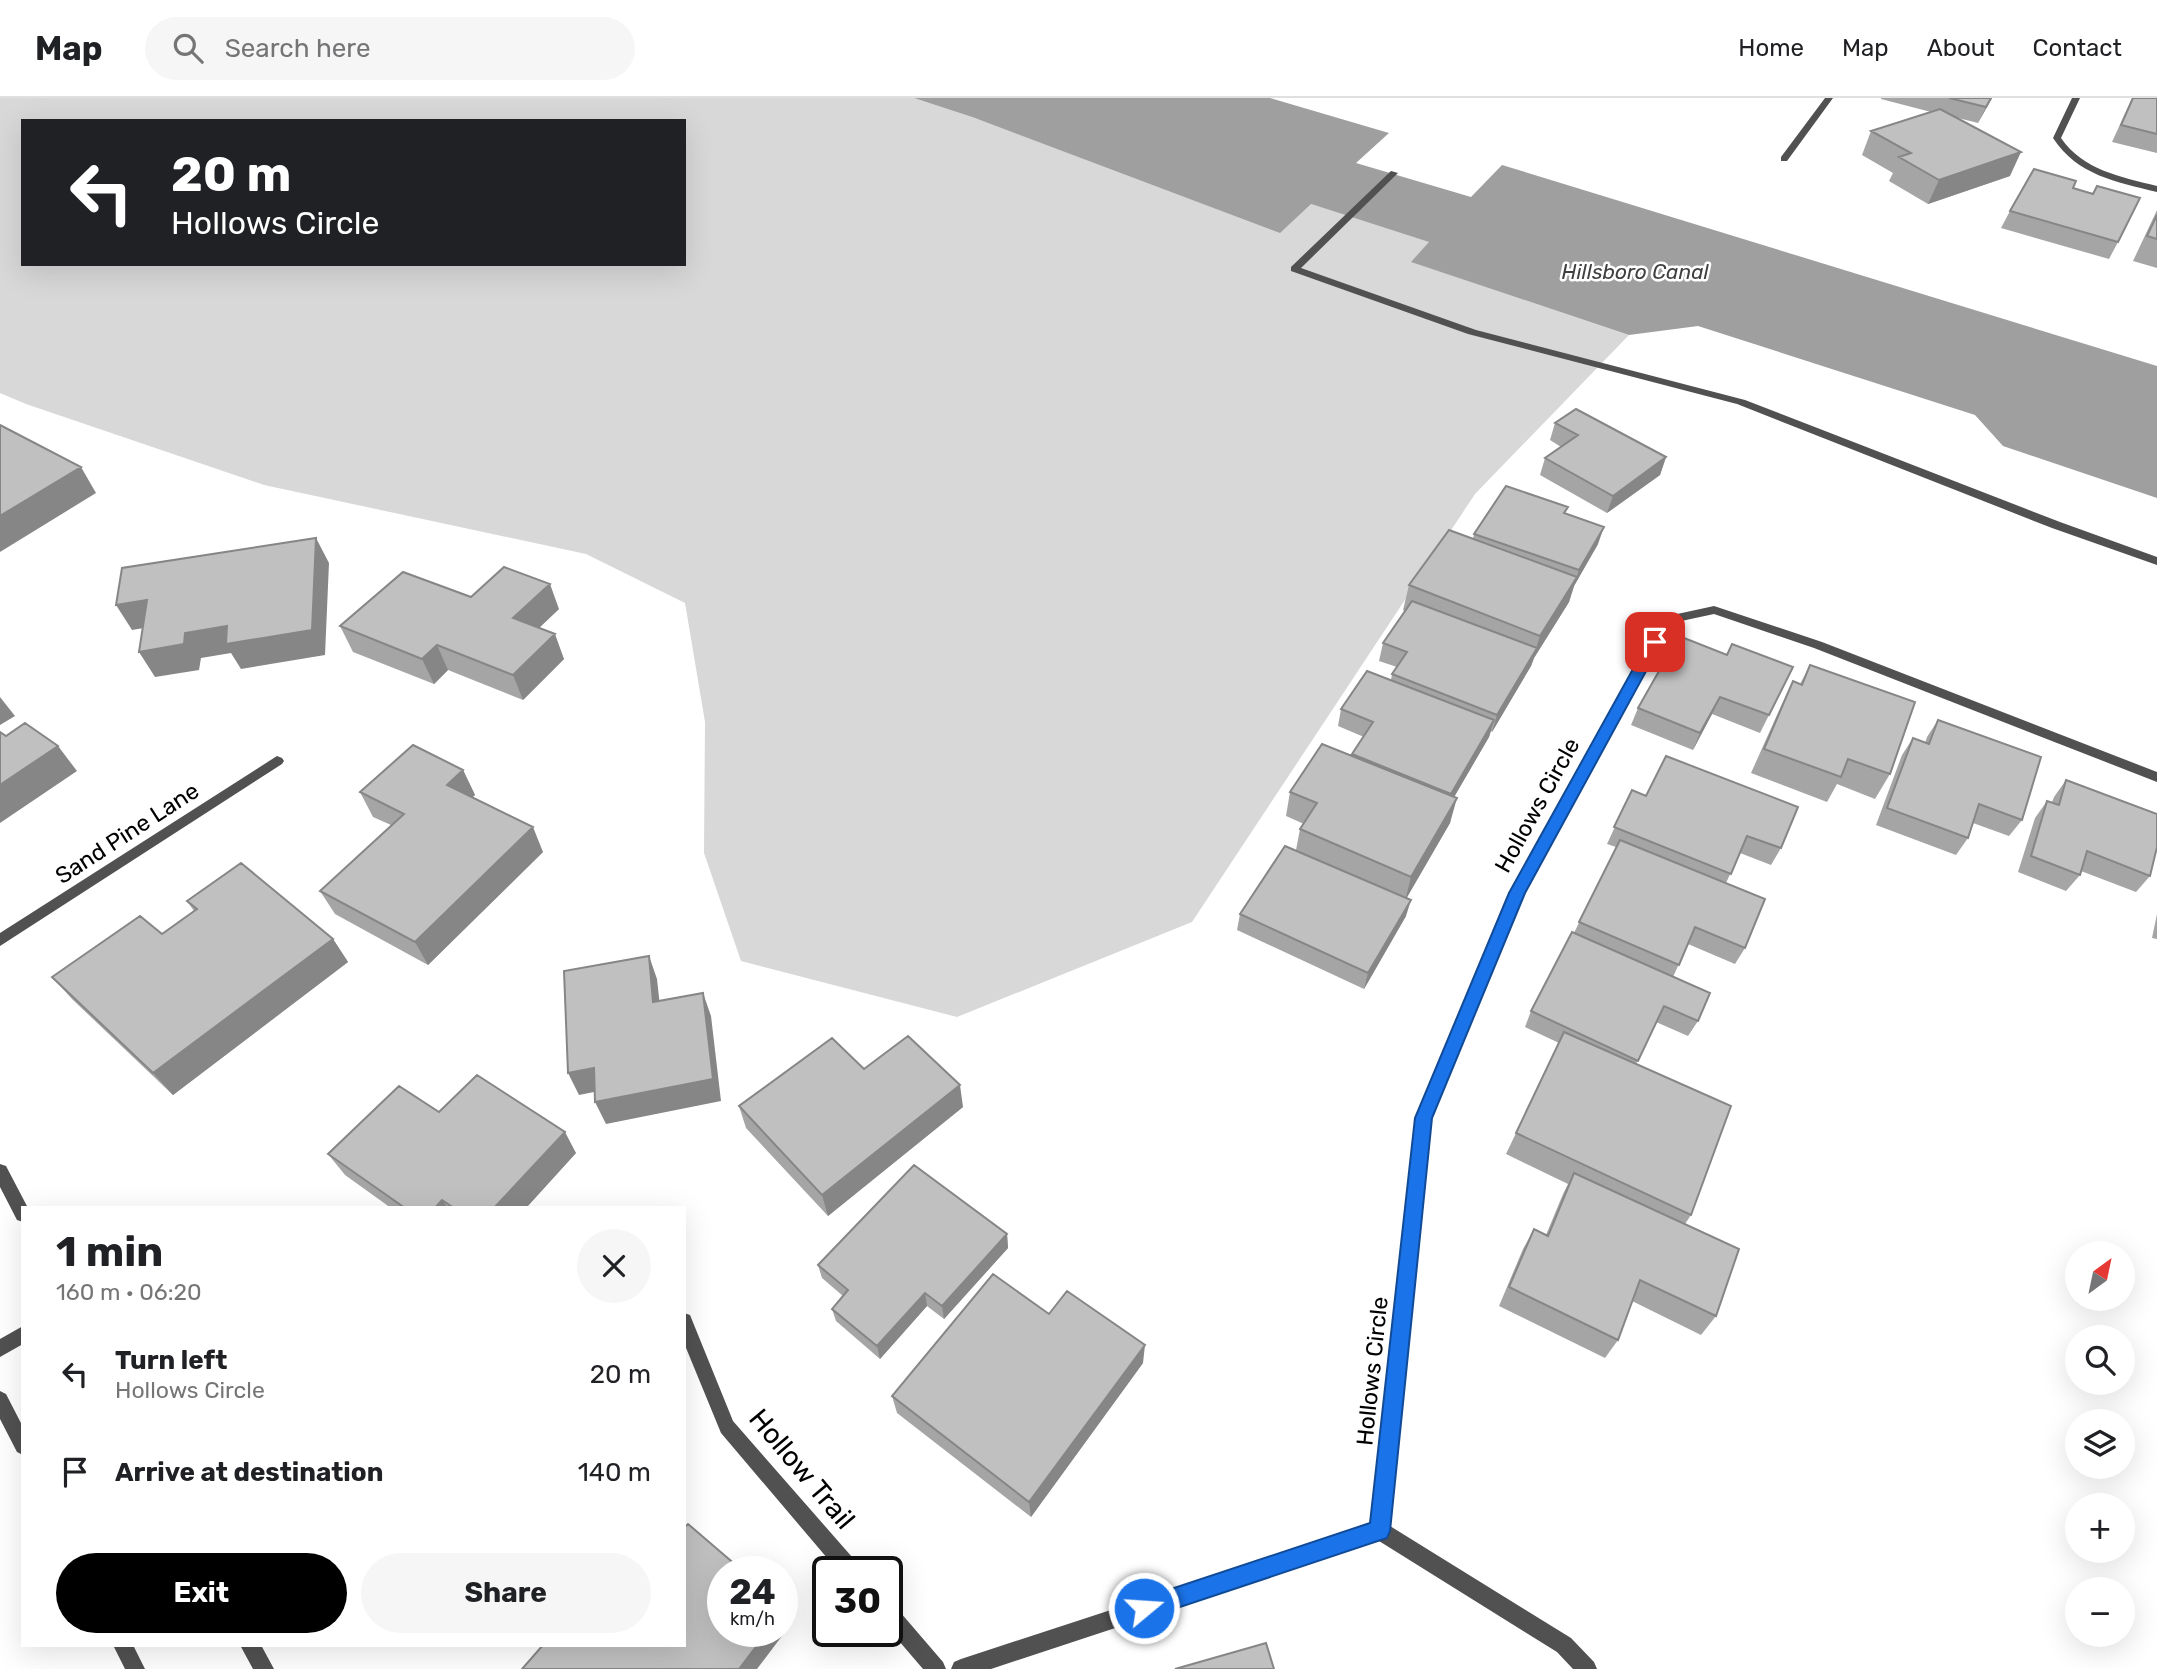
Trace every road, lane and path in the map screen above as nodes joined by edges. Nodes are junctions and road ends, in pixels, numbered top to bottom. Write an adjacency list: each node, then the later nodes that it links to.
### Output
1 (1829, 98): 3 (street)
2 (2076, 98): 5 (street)
3 (1784, 159)
4 (1394, 173): 6 (street)
5 (2157, 189)
6 (2157, 561)
7 (276, 761): 9 (street, Sand Pine Lane)
8 (2157, 777): 17 (street, Hollows Circle)
9 (0, 940)
10 (0, 1171): 11 (street)
11 (21, 1211)
12 (686, 1326): 18 (street, Hollow Trail)
13 (21, 1335): 14 (street)
14 (0, 1349)
15 (0, 1400): 16 (street)
16 (21, 1442)
17 (1380, 1531): 25 (street); 26 (street)
18 (838, 1556)
19 (903, 1631): 24 (street)
20 (124, 1647): 22 (street)
21 (251, 1647): 23 (street)
22 (135, 1669)
23 (264, 1669)
24 (936, 1669)
25 (961, 1669)
26 (1587, 1669)

